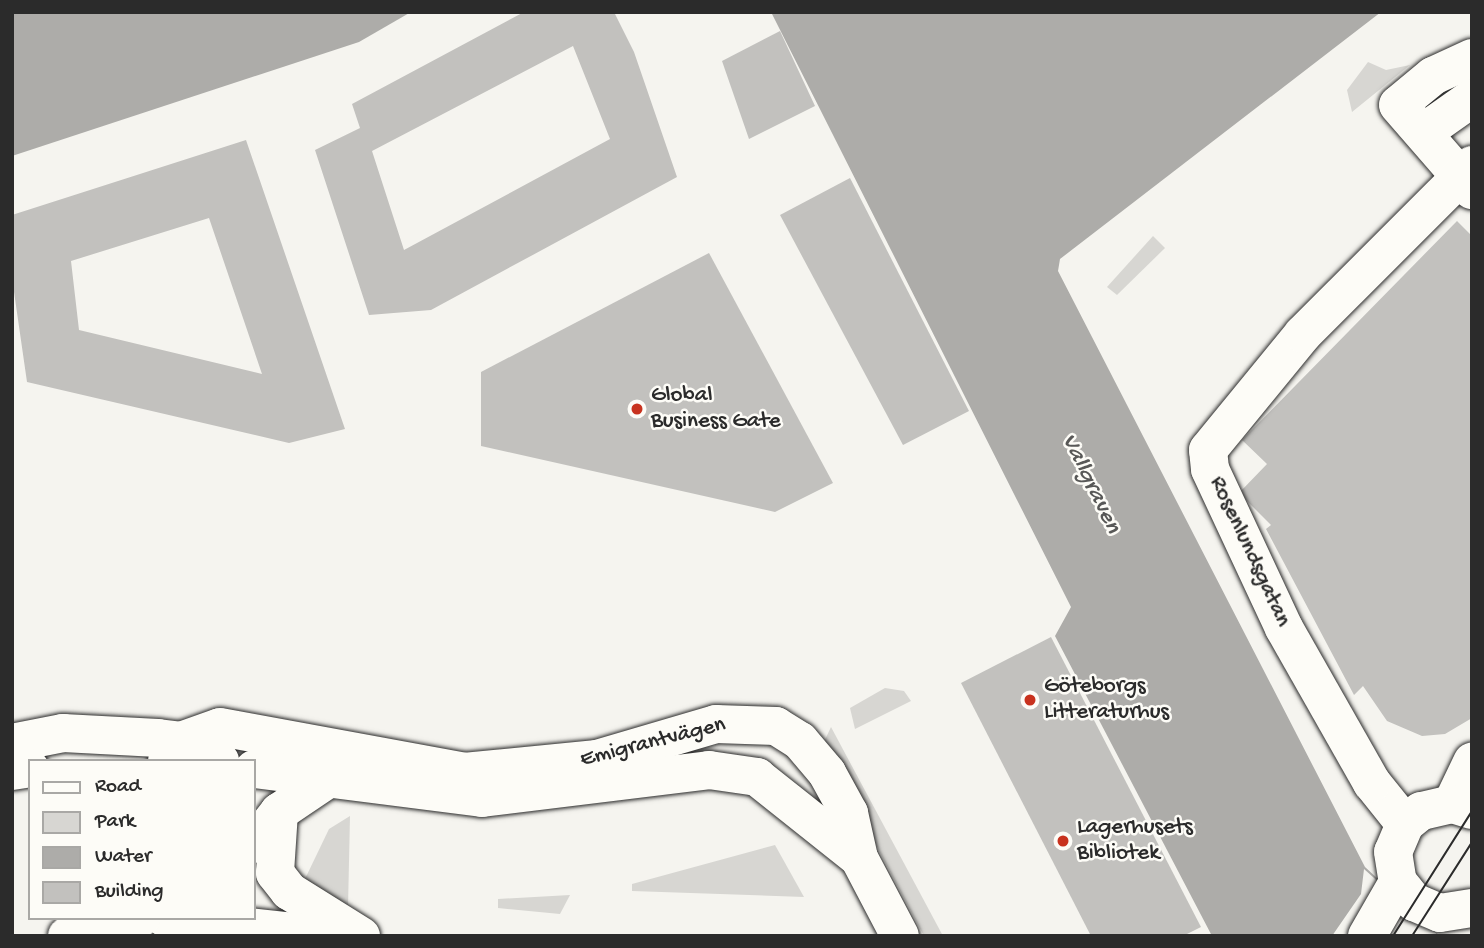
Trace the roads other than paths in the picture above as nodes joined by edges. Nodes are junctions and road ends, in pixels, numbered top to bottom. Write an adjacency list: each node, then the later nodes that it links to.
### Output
1 (1472, 58): 3 (main road)
2 (1472, 98): 3 (main road)
3 (1411, 118): 4 (main road)
4 (1467, 176): 13 (main road, Rosenlundsgatan)
5 (12, 743): 6 (main road, Emigrantvägen)
6 (169, 746): 7 (main road); 15 (main road, Emigrantvägen)
7 (213, 759)
8 (1472, 762): 11 (main road)
9 (256, 769): 10 (main road, Emigrantvägen)
10 (328, 779): 12 (main road); 15 (main road, Emigrantvägen)
11 (1462, 807): 13 (main road)
12 (279, 812): 14 (main road); 23 (main road)
13 (1405, 824): 16 (main road)
14 (256, 841)
15 (859, 858): 24 (main road)
16 (1395, 887): 17 (main road); 25 (main road)
17 (1462, 918)
18 (133, 920): 21 (main road)
19 (181, 920): 20 (main road)
20 (236, 927): 22 (main road)
21 (67, 936)
22 (330, 936)
23 (361, 936)
24 (900, 936)
25 (1367, 936)

